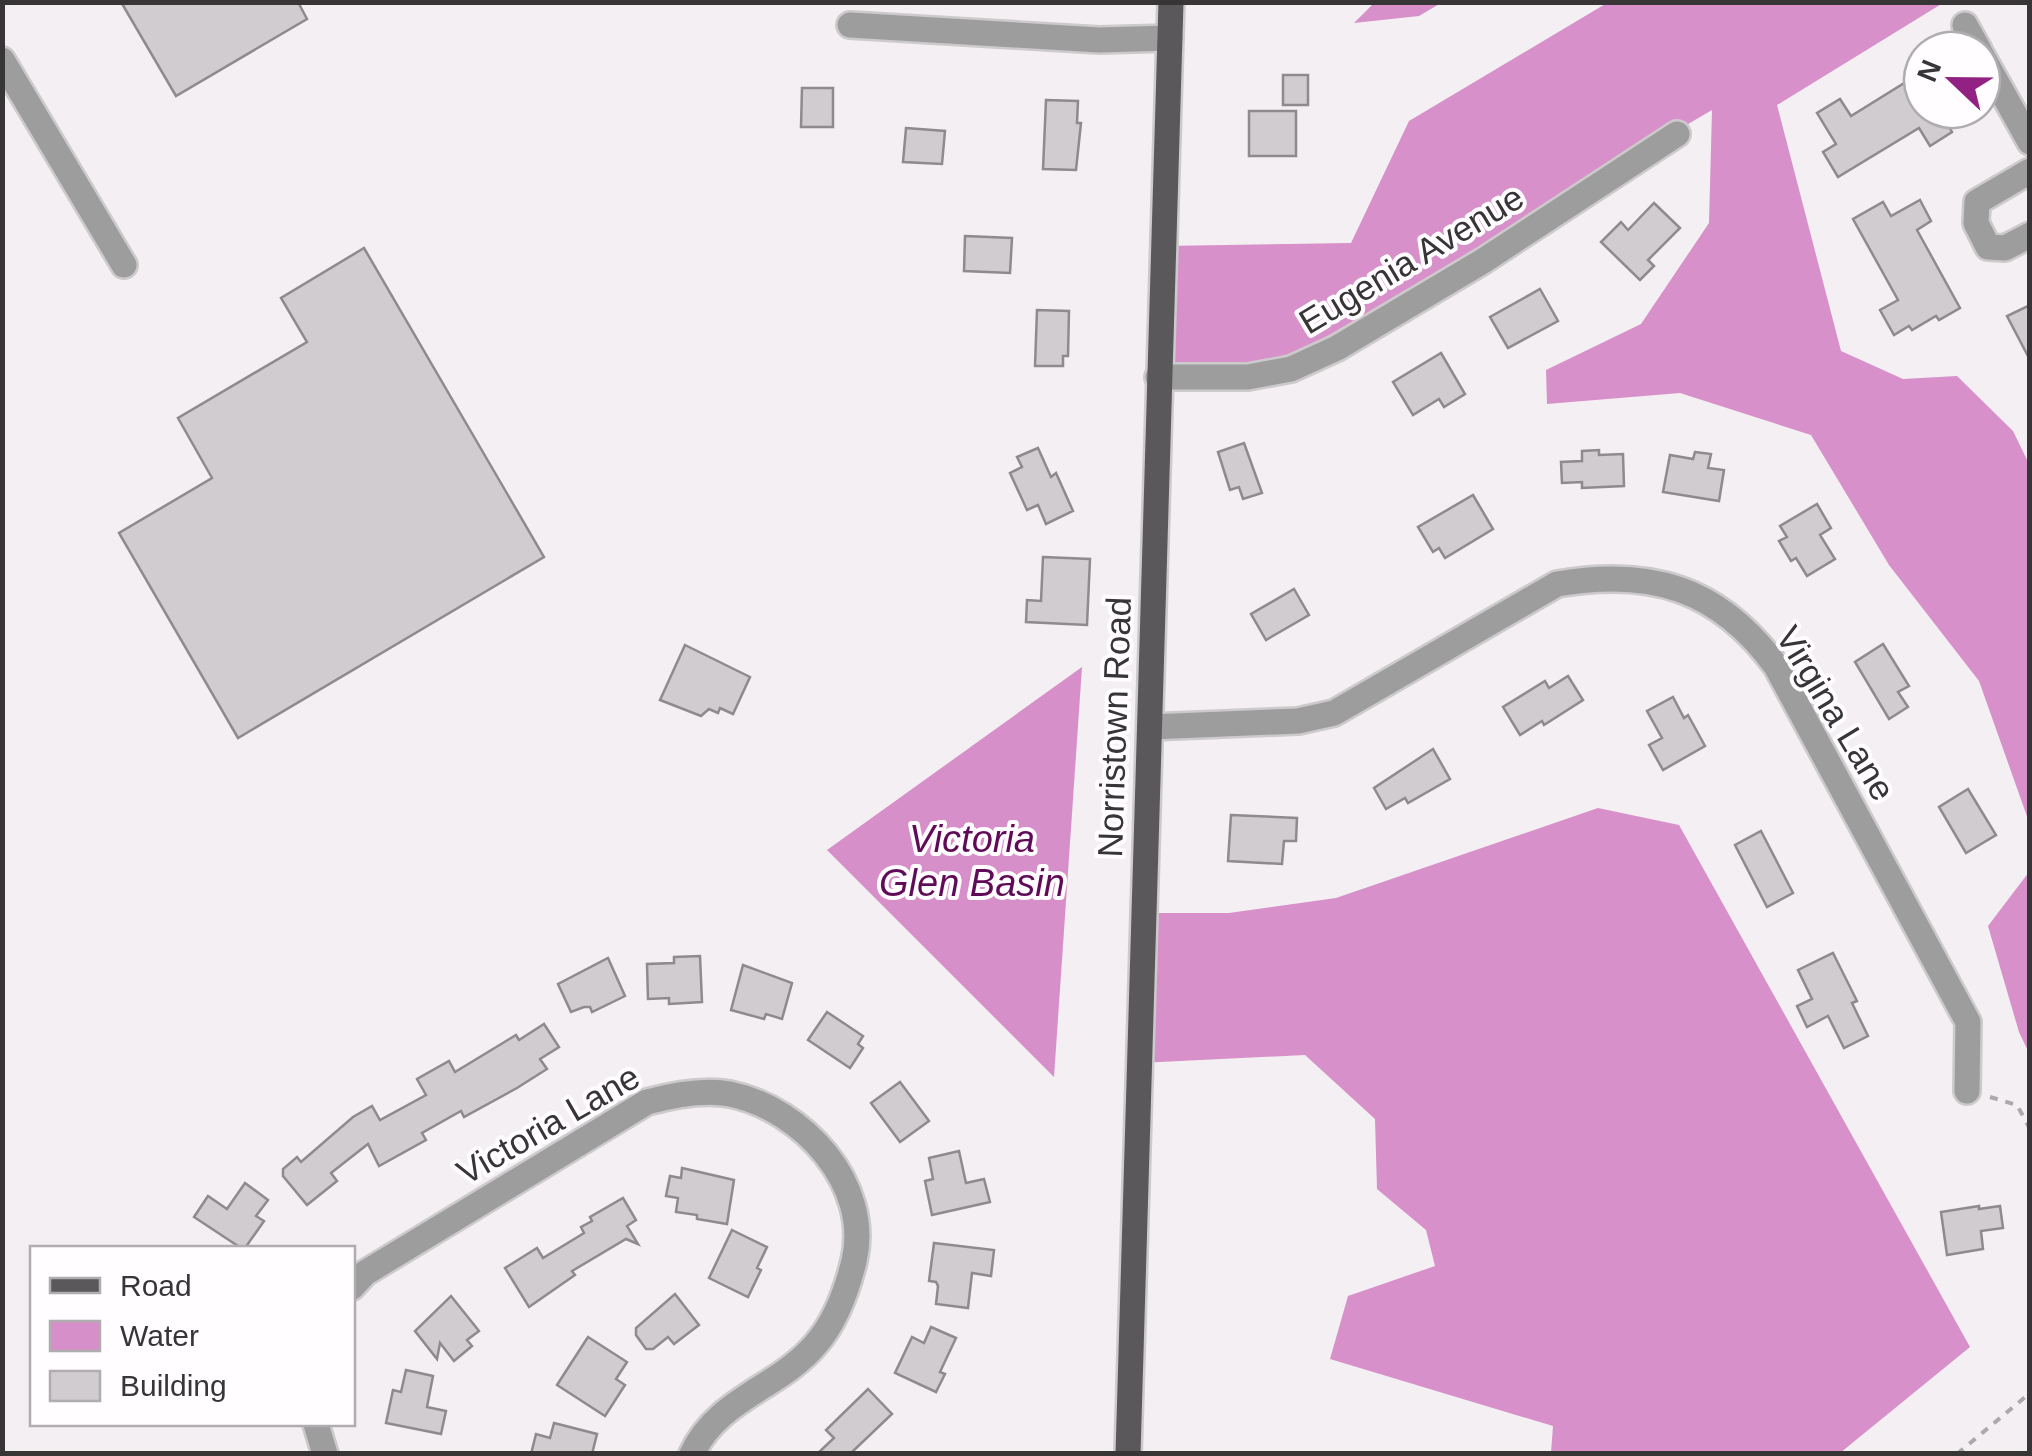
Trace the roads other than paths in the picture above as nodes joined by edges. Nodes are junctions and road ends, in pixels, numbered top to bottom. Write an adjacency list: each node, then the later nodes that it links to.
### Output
1 (1171, 2): 5 (main road, Norristown Road)
2 (1965, 24): 4 (street)
3 (850, 25): 5 (street)
4 (1968, 30)
5 (1170, 38): 13 (main road, Norristown Road)
6 (2, 60): 12 (street)
7 (2002, 92): 9 (street)
8 (1677, 134): 13 (street, Eugenia Avenue)
9 (2030, 142)
10 (2030, 172): 11 (street)
11 (2030, 235)
12 (124, 265)
13 (1158, 377): 14 (main road, Norristown Road)
14 (1150, 727): 15 (street, Virgina Lane); 20 (main road, Norristown Road)
15 (1967, 1091)
16 (355, 1284): 19 (street, Victoria Lane)
17 (317, 1426): 18 (street)
18 (325, 1454)
19 (692, 1454)
20 (1128, 1454)

